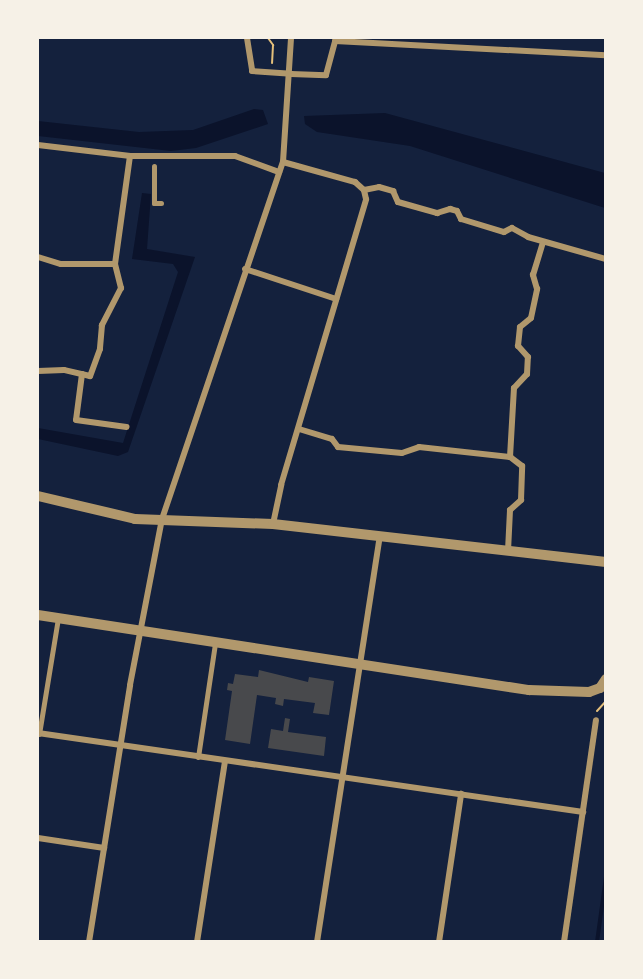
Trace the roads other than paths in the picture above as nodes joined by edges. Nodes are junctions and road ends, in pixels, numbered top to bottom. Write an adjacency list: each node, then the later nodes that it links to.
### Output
1 (248, 38): 4 (street)
2 (291, 38): 4 (street)
3 (606, 55): 4 (street)
4 (291, 74): 7 (street)
5 (38, 145): 6 (street)
6 (130, 156): 9 (street); 15 (street)
7 (283, 162): 9 (street); 10 (street)
8 (154, 166): 11 (street)
9 (279, 172): 16 (street)
10 (364, 190): 12 (street); 17 (street)
11 (161, 203)
12 (543, 242): 14 (street); 22 (street)
13 (38, 257): 15 (street)
14 (606, 260)
15 (115, 264): 19 (street)
16 (244, 269): 17 (street); 24 (street)
17 (336, 299): 21 (street)
18 (38, 371): 19 (street)
19 (82, 374): 20 (street)
20 (127, 427)
21 (299, 429): 22 (street); 25 (street)
22 (510, 457): 27 (street)
23 (38, 496): 24 (street)
24 (162, 519): 25 (street); 31 (street)
25 (273, 525): 26 (street)
26 (380, 535): 27 (street); 33 (street)
27 (507, 551): 28 (street)
28 (606, 562)
29 (38, 615): 30 (street)
30 (58, 618): 31 (street); 36 (street)
31 (140, 631): 32 (street); 37 (street)
32 (216, 643): 33 (street); 38 (street)
33 (359, 664): 34 (street); 40 (street)
34 (606, 679)
35 (596, 720): 42 (street)
36 (38, 734): 37 (street)
37 (120, 746): 38 (street); 44 (street)
38 (198, 757): 39 (street)
39 (225, 761): 40 (street); 46 (street)
40 (341, 777): 41 (street); 47 (street)
41 (461, 794): 42 (street); 48 (street)
42 (583, 812): 49 (street)
43 (38, 838): 44 (street)
44 (104, 848): 45 (street)
45 (89, 942)
46 (198, 942)
47 (317, 942)
48 (439, 942)
49 (564, 942)

